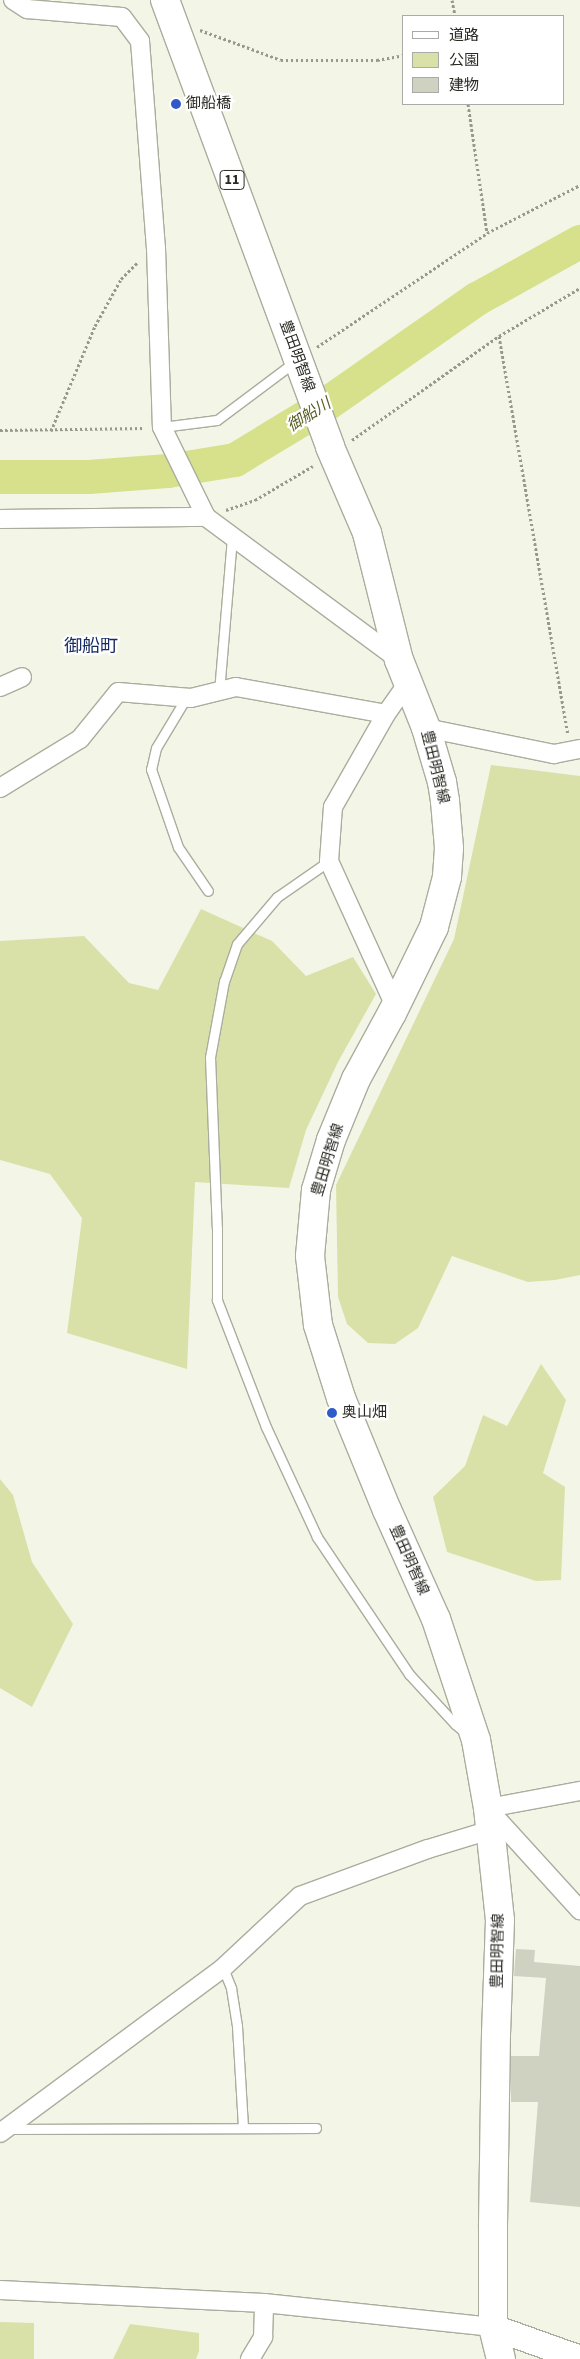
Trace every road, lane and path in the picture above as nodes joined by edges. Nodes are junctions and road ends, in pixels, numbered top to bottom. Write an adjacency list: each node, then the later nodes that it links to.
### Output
1 (13, 0): 9 (street)
2 (452, 0): 4 (path)
3 (169, 10): 5 (path); 12 (main road, 豊田明智線 / 11)
4 (455, 15)
5 (402, 55)
6 (468, 105): 8 (path)
7 (580, 185): 8 (path)
8 (487, 233): 12 (path)
9 (156, 248): 14 (path); 15 (street)
10 (580, 288): 11 (path)
11 (499, 336): 16 (path); 27 (path)
12 (298, 360): 15 (lane); 16 (main road, 豊田明智線 / 11)
13 (0, 430): 14 (path)
14 (50, 431): 15 (path)
15 (164, 432): 17 (street)
16 (332, 451): 17 (path); 20 (main road, 豊田明智線 / 11)
17 (206, 517): 18 (street); 19 (street)
18 (0, 519)
19 (232, 536): 20 (street); 23 (lane)
20 (403, 671): 25 (street); 26 (main road, 豊田明智線 / 11)
21 (22, 676): 22 (street)
22 (0, 687)
23 (218, 692): 24 (street); 25 (street)
24 (186, 698): 28 (street); 30 (lane)
25 (386, 714): 29 (street)
26 (426, 728): 27 (street); 31 (main road, 豊田明智線 / 11)
27 (576, 750)
28 (0, 788)
29 (329, 861): 31 (street); 32 (lane)
30 (208, 891)
31 (395, 1006): 32 (main road, 豊田明智線 / 11)
32 (476, 1740): 34 (main road, 豊田明智線 / 11)
33 (580, 1791): 34 (street)
34 (489, 1819): 35 (street); 36 (street); 42 (main road, 豊田明智線 / 11)
35 (580, 1910)
36 (224, 1968): 37 (lane); 39 (street)
37 (243, 2128): 38 (lane); 39 (lane)
38 (316, 2128)
39 (2, 2131)
40 (0, 2290): 41 (street)
41 (264, 2303): 42 (street); 44 (street)
42 (493, 2327): 43 (street); 45 (main road, 豊田明智線 / 11)
43 (580, 2358)
44 (250, 2359)
45 (501, 2359)

